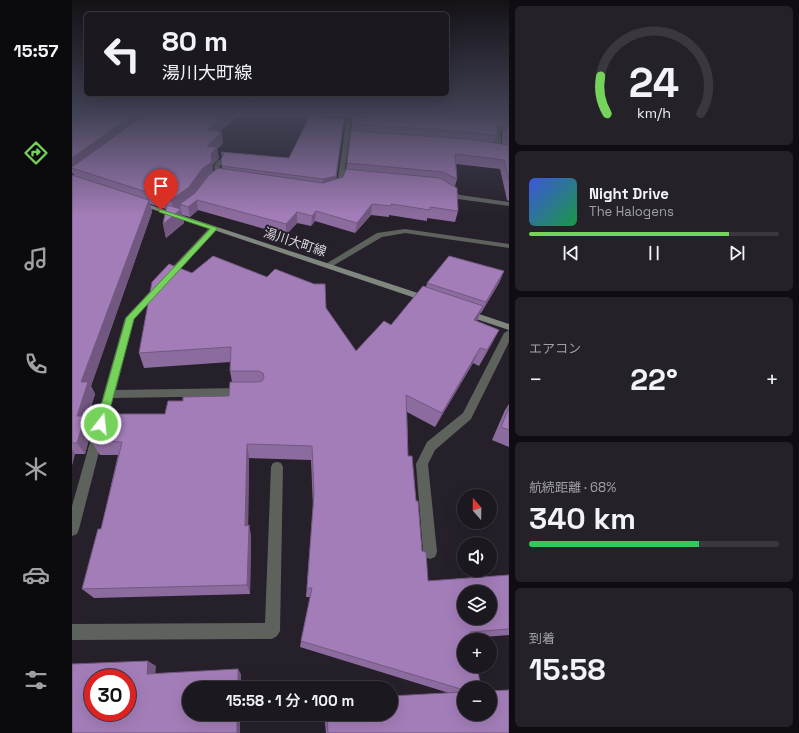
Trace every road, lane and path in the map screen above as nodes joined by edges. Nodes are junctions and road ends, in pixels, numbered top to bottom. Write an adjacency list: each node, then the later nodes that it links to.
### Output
1 (345, 148): 7 (street)
2 (492, 148): 3 (street)
3 (501, 148)
4 (220, 161): 5 (street)
5 (218, 175): 6 (street); 9 (street)
6 (226, 176)
7 (341, 176): 8 (street); 11 (street)
8 (349, 177)
9 (207, 183)
10 (440, 185): 13 (street)
11 (329, 188)
12 (131, 201): 14 (main road, 湯川大町線)
13 (509, 204)
14 (214, 228): 16 (main road, 湯川大町線); 22 (street)
15 (509, 246): 16 (street)
16 (328, 266): 17 (main road, 湯川大町線)
17 (436, 302)
18 (458, 310): 19 (main road)
19 (509, 327)
20 (509, 333): 25 (street)
21 (251, 392): 22 (street)
22 (110, 394): 24 (street)
23 (277, 467): 26 (street)
24 (72, 529)
25 (430, 552)
26 (72, 632)

